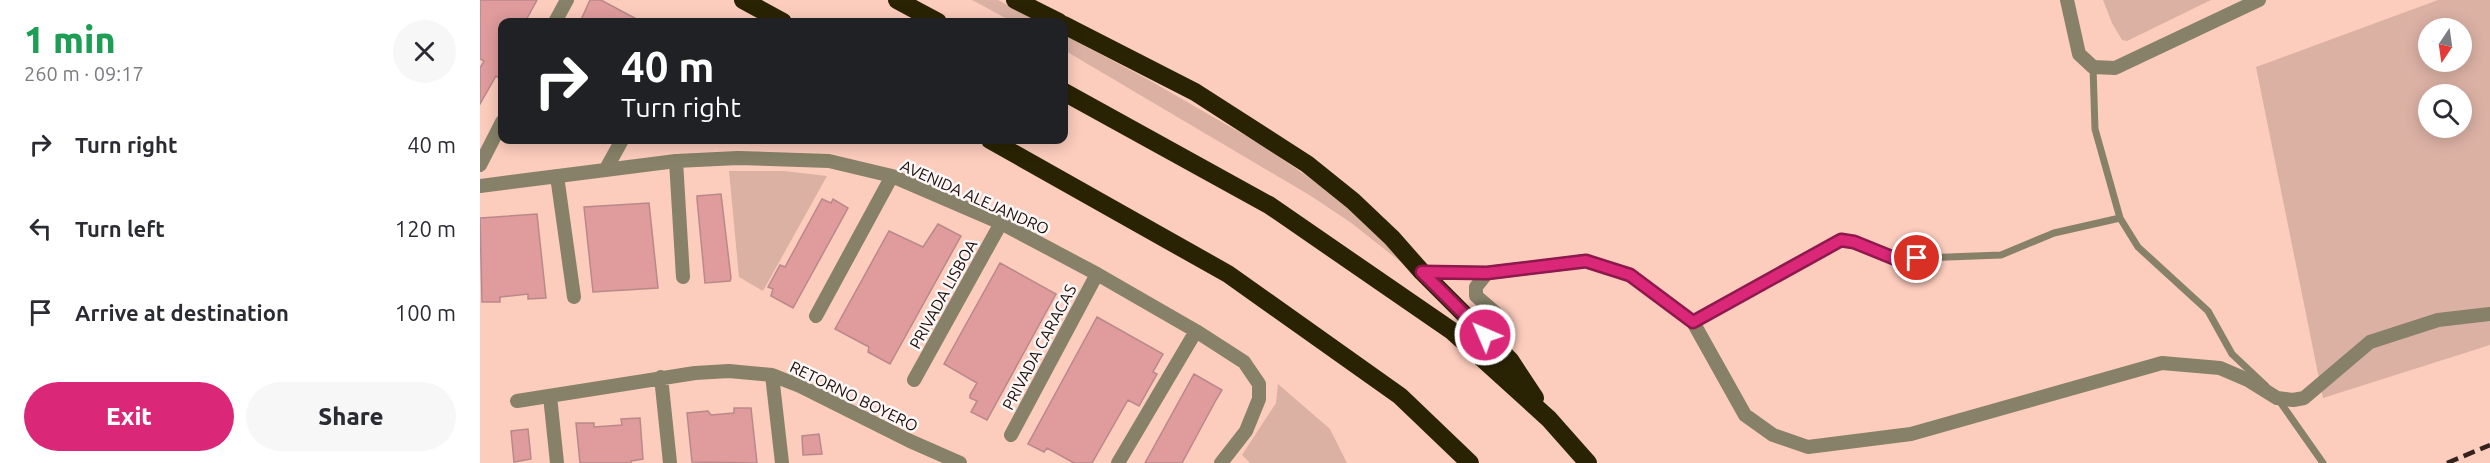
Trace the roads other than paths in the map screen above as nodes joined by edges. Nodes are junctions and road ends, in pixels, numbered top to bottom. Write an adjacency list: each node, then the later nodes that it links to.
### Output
1 (567, 0): 7 (street)
2 (743, 0): 8 (highway)
3 (897, 0): 9 (highway)
4 (1015, 0): 10 (highway)
5 (2067, 0): 12 (street)
6 (2259, 0): 12 (street)
7 (557, 18)
8 (776, 18)
9 (931, 18)
10 (1051, 18)
11 (1068, 27): 25 (highway)
12 (2093, 67): 23 (lane)
13 (1068, 94): 34 (highway)
14 (498, 130): 18 (street)
15 (620, 144): 19 (street)
16 (997, 144): 48 (highway)
17 (676, 161): 19 (street, AVENIDA ALEJANDRO); 21 (street, AVENIDA ALEJANDRO); 28 (street)
18 (480, 165)
19 (606, 169): 20 (street, AVENIDA ALEJANDRO)
20 (557, 176): 22 (street, AVENIDA ALEJANDRO); 29 (street)
21 (892, 176): 24 (street, AVENIDA ALEJANDRO); 31 (street)
22 (480, 186)
23 (2120, 218): 32 (lane); 39 (lane)
24 (1000, 223): 27 (street, AVENIDA ALEJANDRO); 37 (street, PRIVADA LISBOA)
25 (1422, 272): 26 (street); 34 (highway)
26 (1487, 273): 32 (street); 34 (street)
27 (1096, 274): 33 (street, AVENIDA ALEJANDRO); 41 (street, PRIVADA CARACAS)
28 (683, 277)
29 (574, 297)
30 (2490, 314): 39 (street)
31 (816, 316)
32 (1693, 322): 39 (street)
33 (1196, 331): 42 (street, AVENIDA ALEJANDRO); 47 (street)
34 (1494, 356): 49 (highway)
35 (772, 375): 36 (street, RETORNO BOYERO); 45 (street); 46 (street, RETORNO BOYERO)
36 (661, 377): 38 (street, RETORNO BOYERO); 44 (street)
37 (914, 380)
38 (550, 396): 40 (street, RETORNO BOYERO); 43 (street)
39 (2277, 398): 50 (lane)
40 (517, 401)
41 (1011, 435)
42 (1224, 462)
43 (557, 463)
44 (670, 463)
45 (782, 463)
46 (960, 463)
47 (1118, 463)
48 (1470, 463)
49 (1588, 463)
50 (2323, 463)

